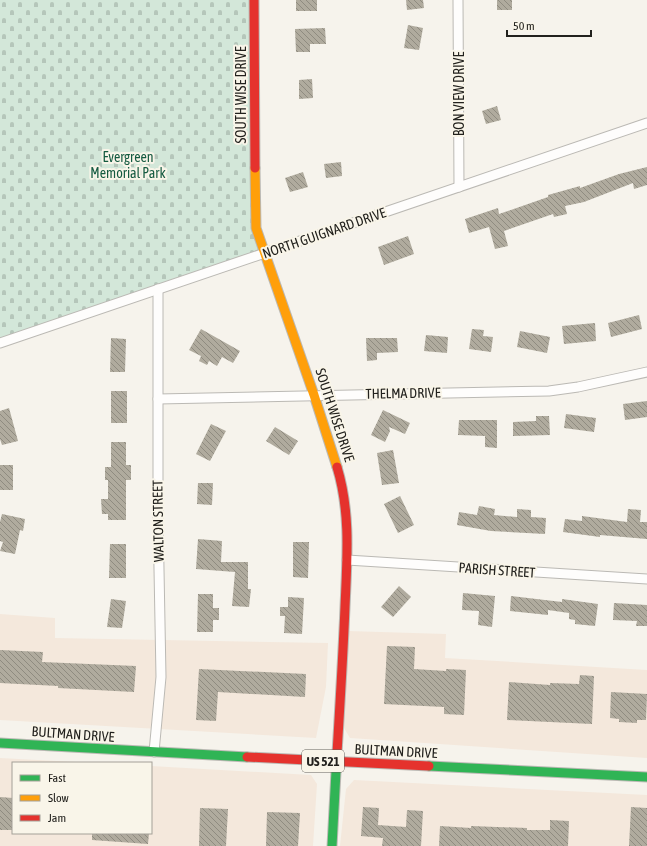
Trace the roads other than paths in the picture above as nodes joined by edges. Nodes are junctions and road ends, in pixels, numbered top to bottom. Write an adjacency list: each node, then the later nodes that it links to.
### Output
1 (254, 0): 5 (main road, SOUTH WISE DRIVE)
2 (458, 0): 4 (street, BON VIEW DRIVE)
3 (647, 123): 4 (street, NORTH GUIGNARD DRIVE)
4 (459, 187): 5 (street, NORTH GUIGNARD DRIVE)
5 (264, 254): 6 (street, NORTH GUIGNARD DRIVE); 9 (main road, SOUTH WISE DRIVE)
6 (158, 289): 7 (street, NORTH GUIGNARD DRIVE); 10 (street, WALTON STREET)
7 (0, 343)
8 (647, 372): 9 (street, THELMA DRIVE)
9 (314, 394): 10 (street, THELMA DRIVE); 11 (main road, SOUTH WISE DRIVE)
10 (158, 399): 14 (street, WALTON STREET)
11 (347, 560): 12 (street, PARISH STREET); 15 (main road, SOUTH WISE DRIVE)
12 (647, 579)
13 (0, 743): 14 (main road, BULTMAN DRIVE / US 521)
14 (154, 752): 15 (main road, BULTMAN DRIVE / US 521)
15 (336, 762): 16 (main road, BULTMAN DRIVE / US 521); 17 (main road, SOUTH WISE DRIVE)
16 (647, 778)
17 (332, 846)

